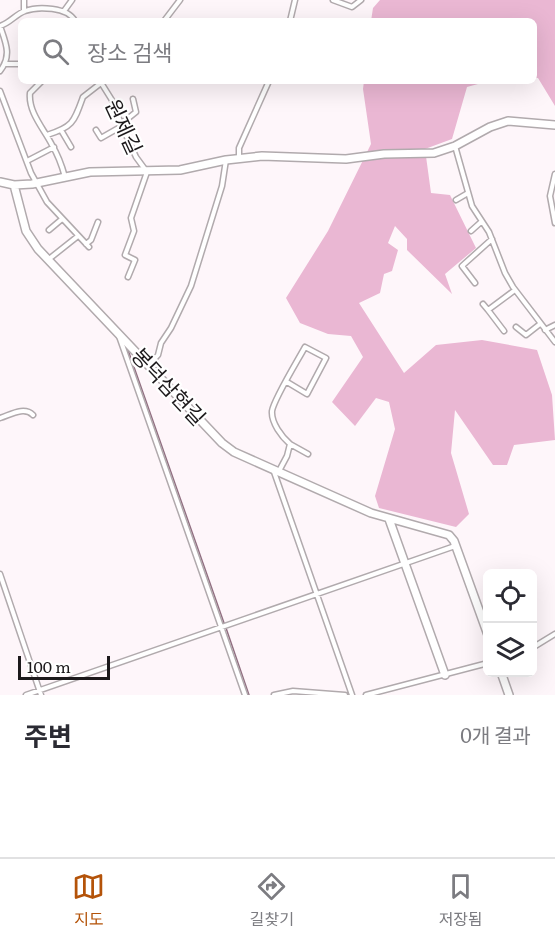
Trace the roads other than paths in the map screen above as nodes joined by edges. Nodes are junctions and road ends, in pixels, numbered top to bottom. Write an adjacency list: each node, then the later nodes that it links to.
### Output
1 (24, 0): 7 (lane)
2 (72, 0): 8 (lane)
3 (180, 0): 10 (lane)
4 (295, 0): 11 (lane)
5 (333, 0): 6 (lane)
6 (361, 0)
7 (24, 11): 8 (lane); 12 (lane)
8 (64, 11): 9 (lane)
9 (73, 18)
10 (166, 18)
11 (292, 18)
12 (0, 26): 13 (lane)
13 (6, 64): 14 (lane); 15 (lane)
14 (18, 64)
15 (0, 71)
16 (40, 84): 26 (lane)
17 (98, 84): 24 (lane)
18 (101, 84): 22 (lane, 원제길)
19 (268, 84): 30 (lane)
20 (0, 92): 32 (lane)
21 (133, 99): 22 (lane)
22 (121, 125): 25 (lane); 33 (lane, 원제길)
23 (555, 125): 27 (street)
24 (62, 130): 26 (lane); 29 (lane)
25 (96, 130)
26 (47, 135): 28 (lane)
27 (455, 146): 30 (street); 40 (lane)
28 (54, 147): 32 (lane); 35 (lane)
29 (71, 147)
30 (238, 158): 31 (street)
31 (226, 160): 33 (street); 64 (lane)
32 (27, 161): 38 (lane)
33 (147, 172): 35 (street); 52 (lane)
34 (555, 174): 36 (lane)
35 (65, 177): 38 (street)
36 (554, 180): 42 (lane)
37 (0, 182): 39 (street)
38 (36, 183): 39 (street); 43 (lane)
39 (14, 184): 51 (street, 봉덕삼현길)
40 (468, 193): 41 (lane); 45 (lane)
41 (456, 200)
42 (554, 217): 46 (lane)
43 (62, 219): 47 (lane); 49 (lane)
44 (98, 222): 49 (lane)
45 (481, 222): 48 (lane); 50 (lane)
46 (555, 223)
47 (49, 230)
48 (471, 231)
49 (78, 236): 51 (lane)
50 (492, 239): 53 (lane); 54 (lane)
51 (48, 260): 62 (street, 봉덕삼현길)
52 (128, 277)
53 (475, 283)
54 (515, 290): 56 (lane); 57 (lane)
55 (483, 304): 56 (lane)
56 (488, 310): 61 (lane)
57 (540, 324): 59 (lane); 60 (lane)
58 (555, 325): 60 (lane)
59 (516, 327)
60 (545, 330): 63 (lane)
61 (504, 331)
62 (117, 333): 64 (street, 봉덕삼현길); 77 (lane)
63 (555, 342)
64 (149, 365): 70 (street, 봉덕삼현길)
65 (287, 382): 65 (lane); 68 (lane)
66 (33, 415): 67 (lane)
67 (0, 418)
68 (290, 444): 69 (lane); 70 (lane)
69 (308, 454)
70 (276, 469): 71 (street, 봉덕삼현길); 75 (lane)
71 (388, 518): 72 (street, 봉덕삼현길); 73 (street)
72 (455, 546): 73 (lane); 76 (street)
73 (406, 563): 75 (lane); 81 (street)
74 (0, 574): 83 (lane)
75 (316, 593): 77 (lane); 88 (lane)
76 (484, 623)
77 (221, 626): 83 (lane); 85 (lane)
78 (555, 634): 79 (lane)
79 (537, 645)
80 (483, 664): 81 (lane)
81 (445, 675): 89 (lane)
82 (503, 677): 90 (street)
83 (40, 693): 84 (lane)
84 (26, 695)
85 (245, 695)
86 (274, 695): 87 (lane)
87 (345, 695)
88 (352, 695)
89 (366, 695)
90 (509, 695)

